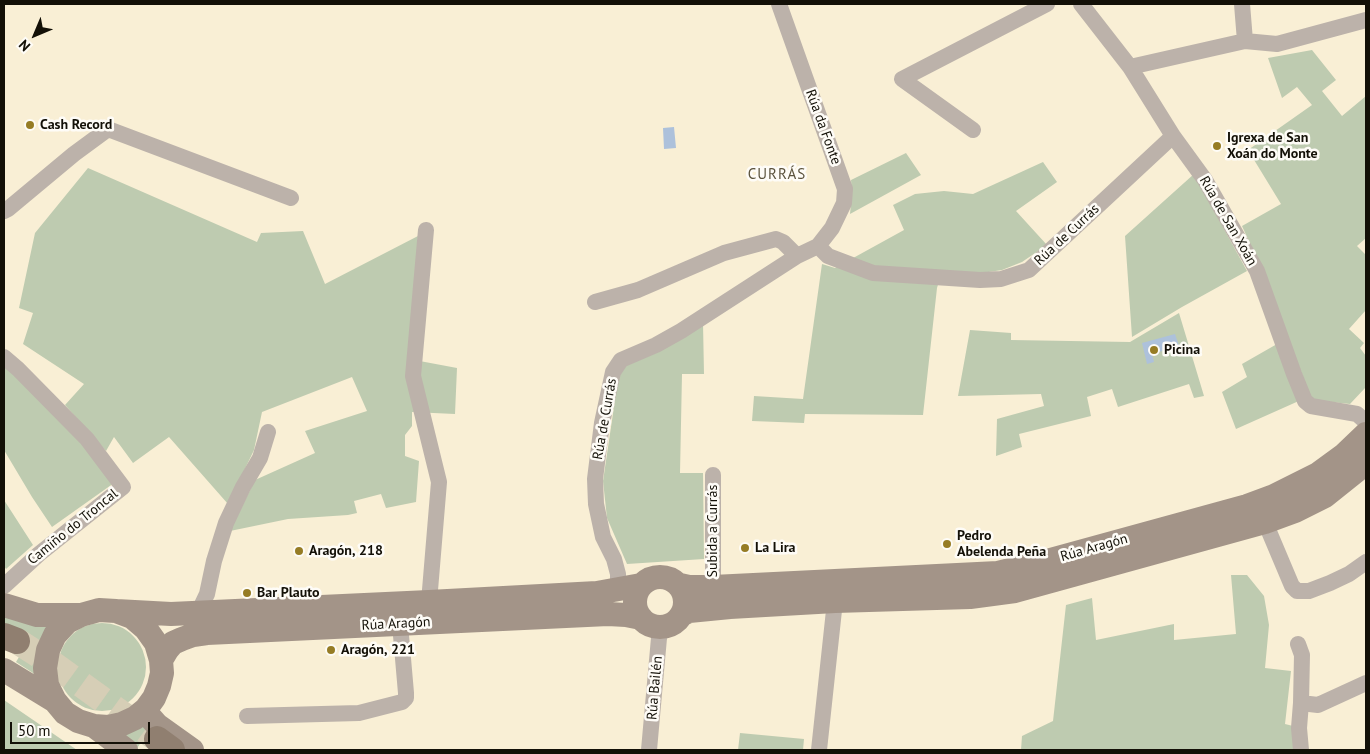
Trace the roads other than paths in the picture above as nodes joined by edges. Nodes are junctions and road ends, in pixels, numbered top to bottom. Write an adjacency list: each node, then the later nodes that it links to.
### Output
1 (779, 4): 13 (street, Rúa da Fonte)
2 (1047, 4): 8 (street)
3 (1081, 4): 7 (street, Rúa de San Xoán)
4 (1242, 4): 6 (street)
5 (1366, 20): 6 (street)
6 (1245, 41): 7 (street)
7 (1130, 68): 9 (street, Rúa de San Xoán)
8 (973, 130)
9 (1173, 136): 13 (street, Rúa de Currás); 17 (street, Rúa de San Xoán)
10 (291, 198): 11 (street)
11 (4, 211)
12 (426, 230): 30 (street)
13 (818, 246): 14 (street, Rúa de Currás)
14 (797, 256): 15 (street); 28 (street, Rúa de Currás)
15 (595, 302)
16 (4, 357): 26 (street, Camiño do Troncal)
17 (1366, 422)
18 (268, 432): 33 (street)
19 (1366, 434): 27 (main road, Rúa Aragón)
20 (1366, 463): 22 (main road, Rúa Aragón)
21 (713, 475): 27 (street, Subida a Currás)
22 (1265, 522): 23 (street); 29 (main road, Rúa Aragón)
23 (1366, 562)
24 (641, 585): 25 (main road); 28 (main road, Rúa Aragón); 35 (main road)
25 (680, 585): 27 (main road, Rúa Aragón); 36 (main road)
26 (4, 586)
27 (713, 587)
28 (614, 590): 30 (main road, Rúa Aragón)
29 (835, 601): 36 (main road, Rúa Aragón); 50 (street)
30 (429, 602): 33 (main road, Rúa Aragón)
31 (4, 605): 34 (main road)
32 (116, 611): 33 (main road, Rúa Aragón); 34 (main road); 40 (main road)
33 (198, 613)
34 (80, 615): 42 (main road)
35 (640, 618): 36 (main road); 37 (main road, Rúa Aragón)
36 (674, 620): 49 (street, Rúa Bailén)
37 (400, 624): 40 (main road, Rúa Aragón); 45 (street)
38 (1298, 644): 43 (street)
39 (9, 649): 42 (main road)
40 (162, 660): 44 (main road)
41 (1366, 683): 43 (street)
42 (54, 700): 46 (main road)
43 (1301, 703): 51 (street)
44 (146, 709): 46 (main road); 48 (main road)
45 (247, 716)
46 (94, 726): 47 (main road)
47 (152, 748)
48 (192, 750)
49 (649, 750)
50 (819, 750)
51 (1301, 750)

